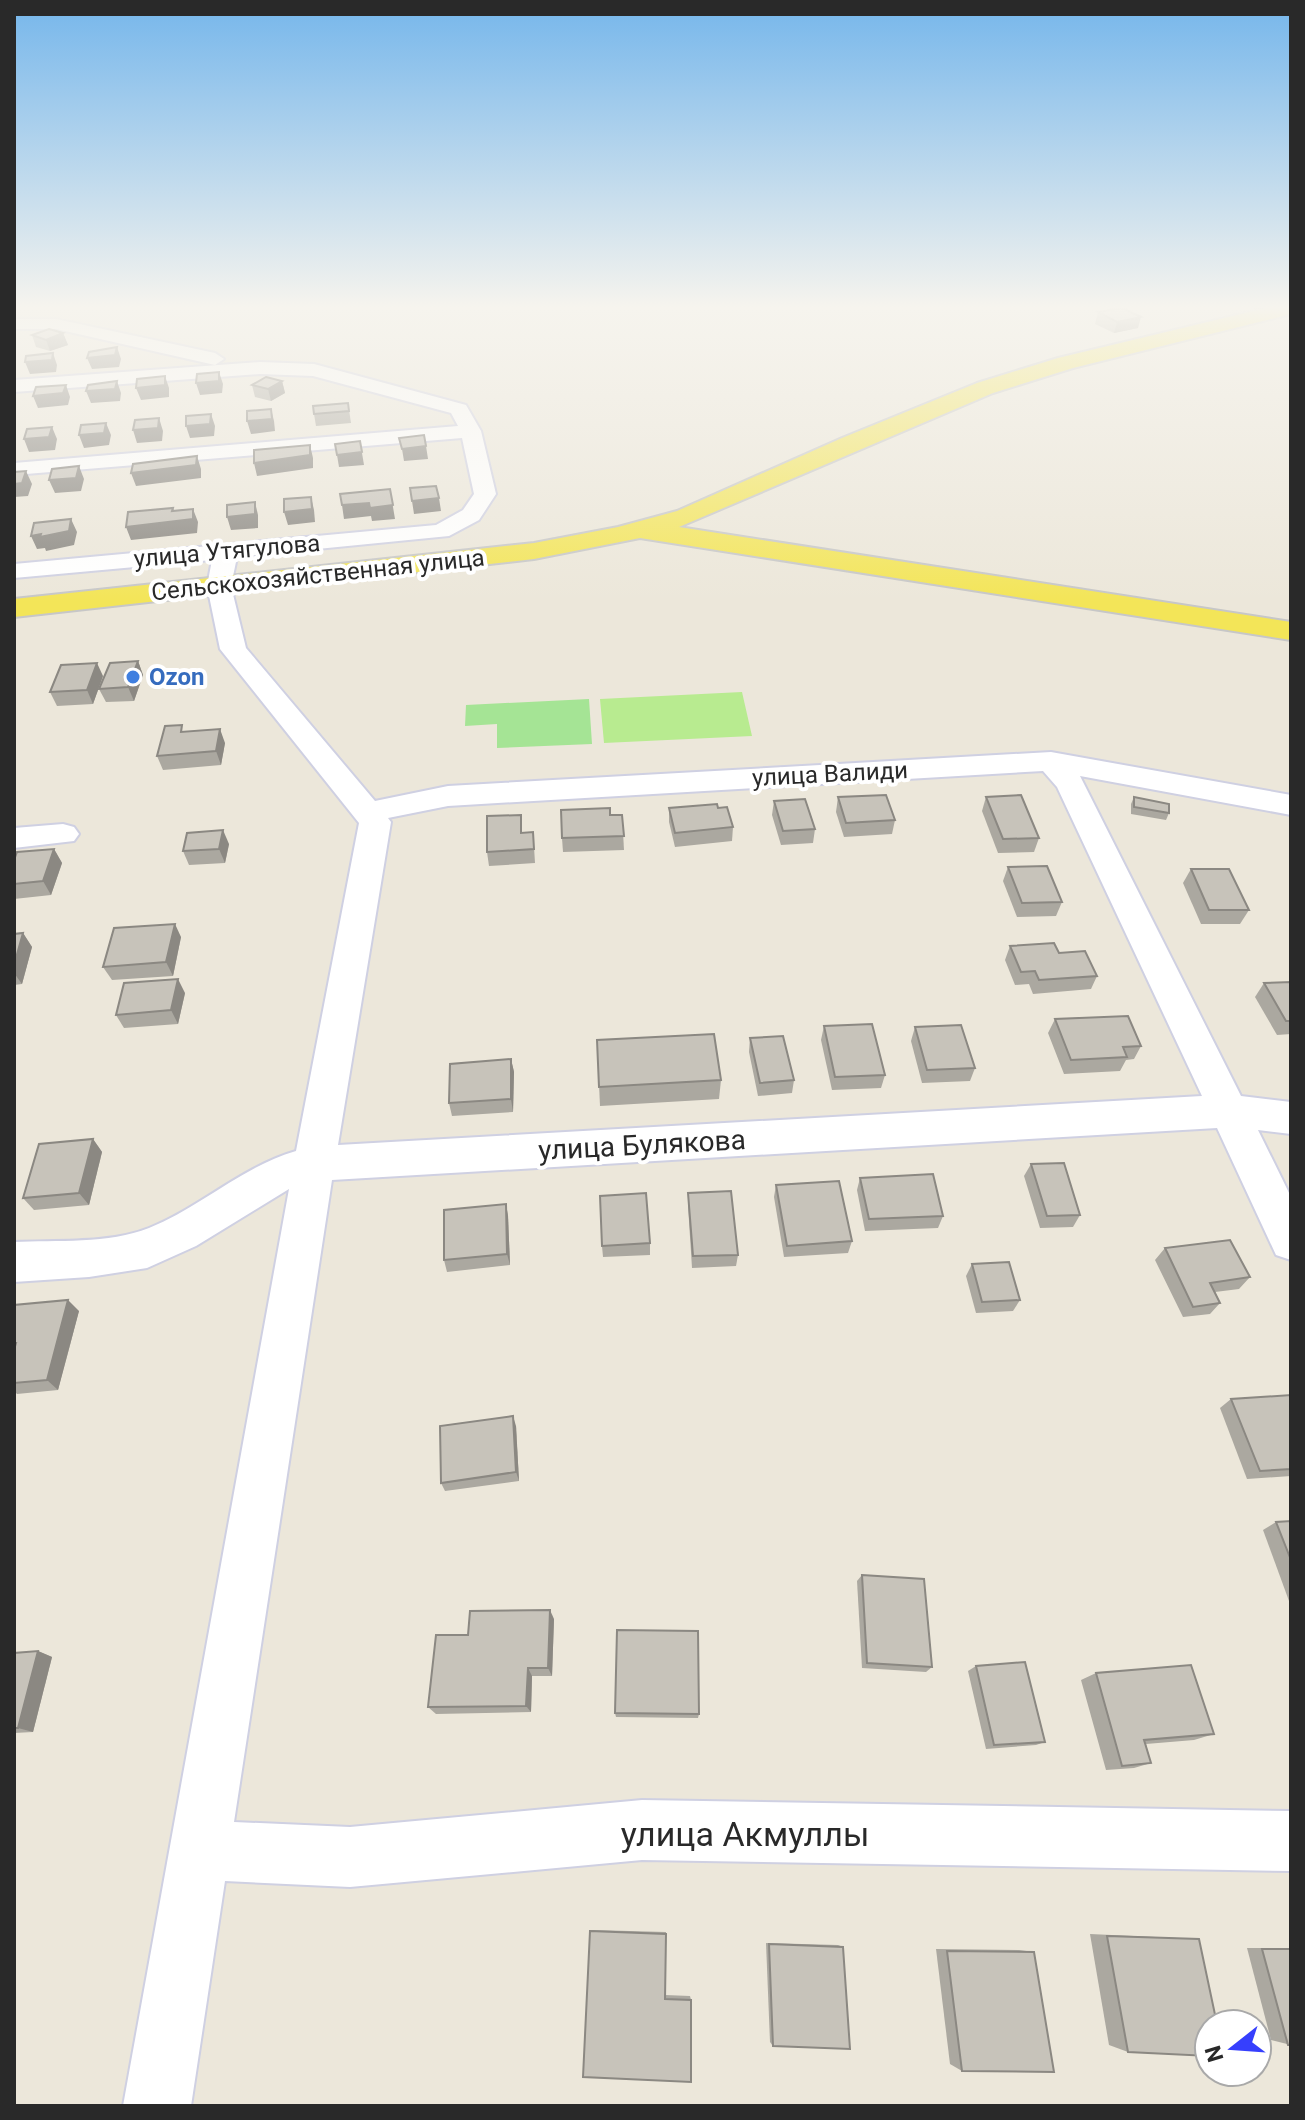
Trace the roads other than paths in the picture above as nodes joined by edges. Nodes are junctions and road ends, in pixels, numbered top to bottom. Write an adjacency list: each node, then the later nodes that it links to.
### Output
1 (440, 404): 3 (street)
2 (948, 404): 5 (main road)
3 (471, 431): 4 (street); 8 (street, улица Утягулова)
4 (14, 469)
5 (726, 499): 6 (main road); 7 (main road)
6 (621, 535): 7 (main road); 8 (main road, Сельскохозяйственная улица)
7 (736, 545): 11 (main road)
8 (223, 568): 9 (street, улица Утягулова); 10 (main road, Сельскохозяйственная улица); 14 (street)
9 (14, 571)
10 (14, 608)
11 (1291, 631)
12 (1051, 761): 13 (street, улица Валиди); 14 (street, улица Валиди); 17 (street)
13 (1291, 805)
14 (367, 813): 19 (street)
15 (63, 834): 16 (street)
16 (14, 838)
17 (1229, 1111): 18 (street, улица Булякова); 19 (street, улица Булякова); 20 (street)
18 (1291, 1118)
19 (314, 1164): 21 (street, улица Булякова); 23 (street)
20 (1291, 1241)
21 (14, 1262)
22 (1291, 1841): 23 (street, улица Акмуллы)
23 (201, 1850): 24 (street)
24 (157, 2106)

